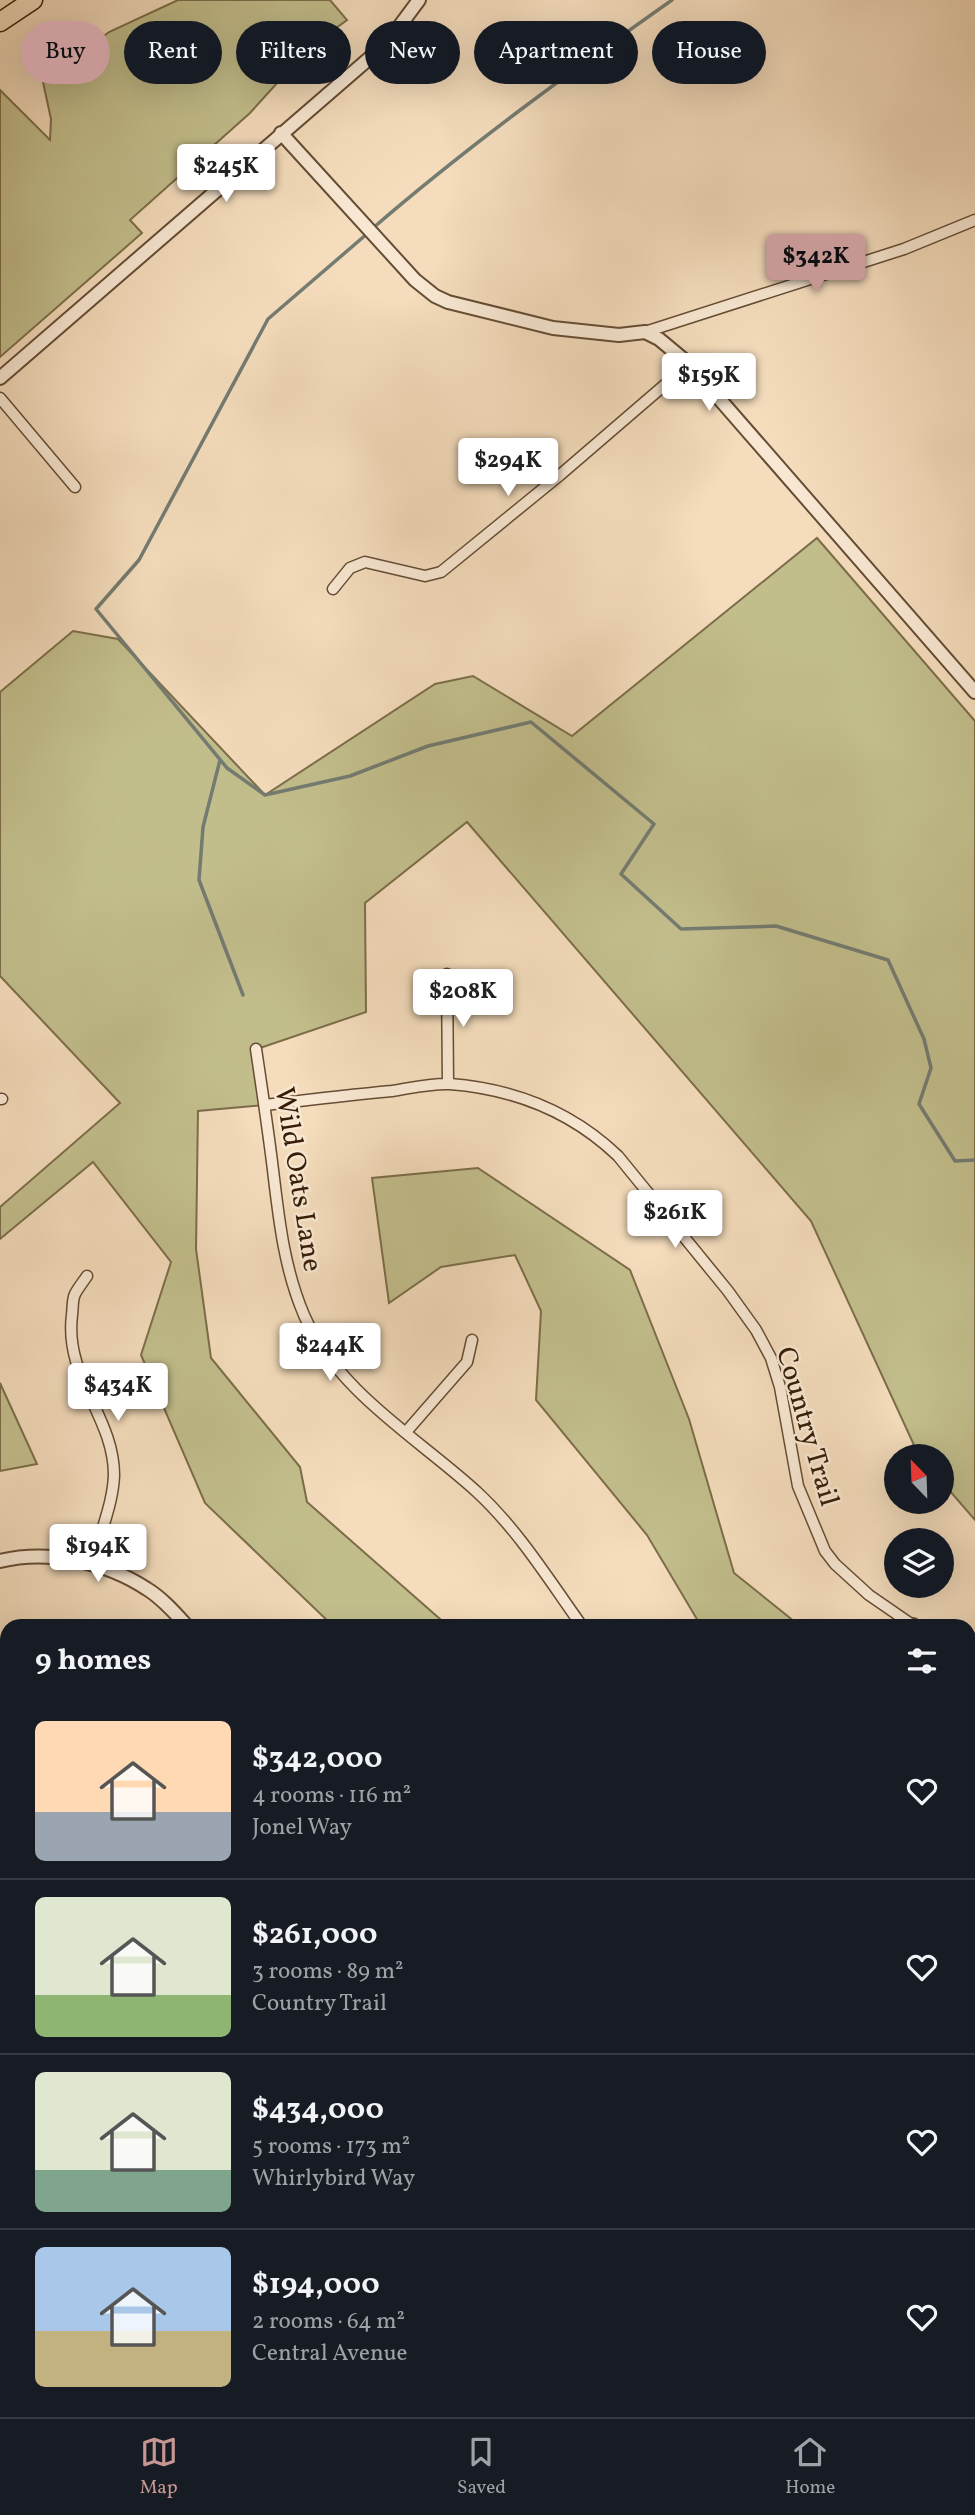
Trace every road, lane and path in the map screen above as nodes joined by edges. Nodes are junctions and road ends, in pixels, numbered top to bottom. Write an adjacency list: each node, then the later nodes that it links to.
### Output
1 (33, 0): 3 (highway)
2 (419, 0): 4 (street)
3 (0, 22)
4 (281, 133): 6 (street); 8 (street)
5 (975, 220): 6 (street)
6 (645, 332): 7 (street)
7 (688, 364): 11 (street); 12 (street)
8 (0, 379)
9 (0, 398): 10 (street)
10 (75, 488)
11 (333, 589)
12 (975, 692)
13 (447, 974): 15 (street)
14 (256, 1049): 16 (street, Wild Oats Lane)
15 (448, 1084): 16 (street, Country Trail); 24 (street, Country Trail)
16 (265, 1105): 19 (street, Wild Oats Lane)
17 (87, 1276): 21 (street)
18 (472, 1340): 19 (street)
19 (406, 1432): 23 (street, Wild Oats Lane)
20 (0, 1561): 21 (street)
21 (93, 1564): 22 (street)
22 (180, 1619)
23 (577, 1619)
24 (903, 1619)

